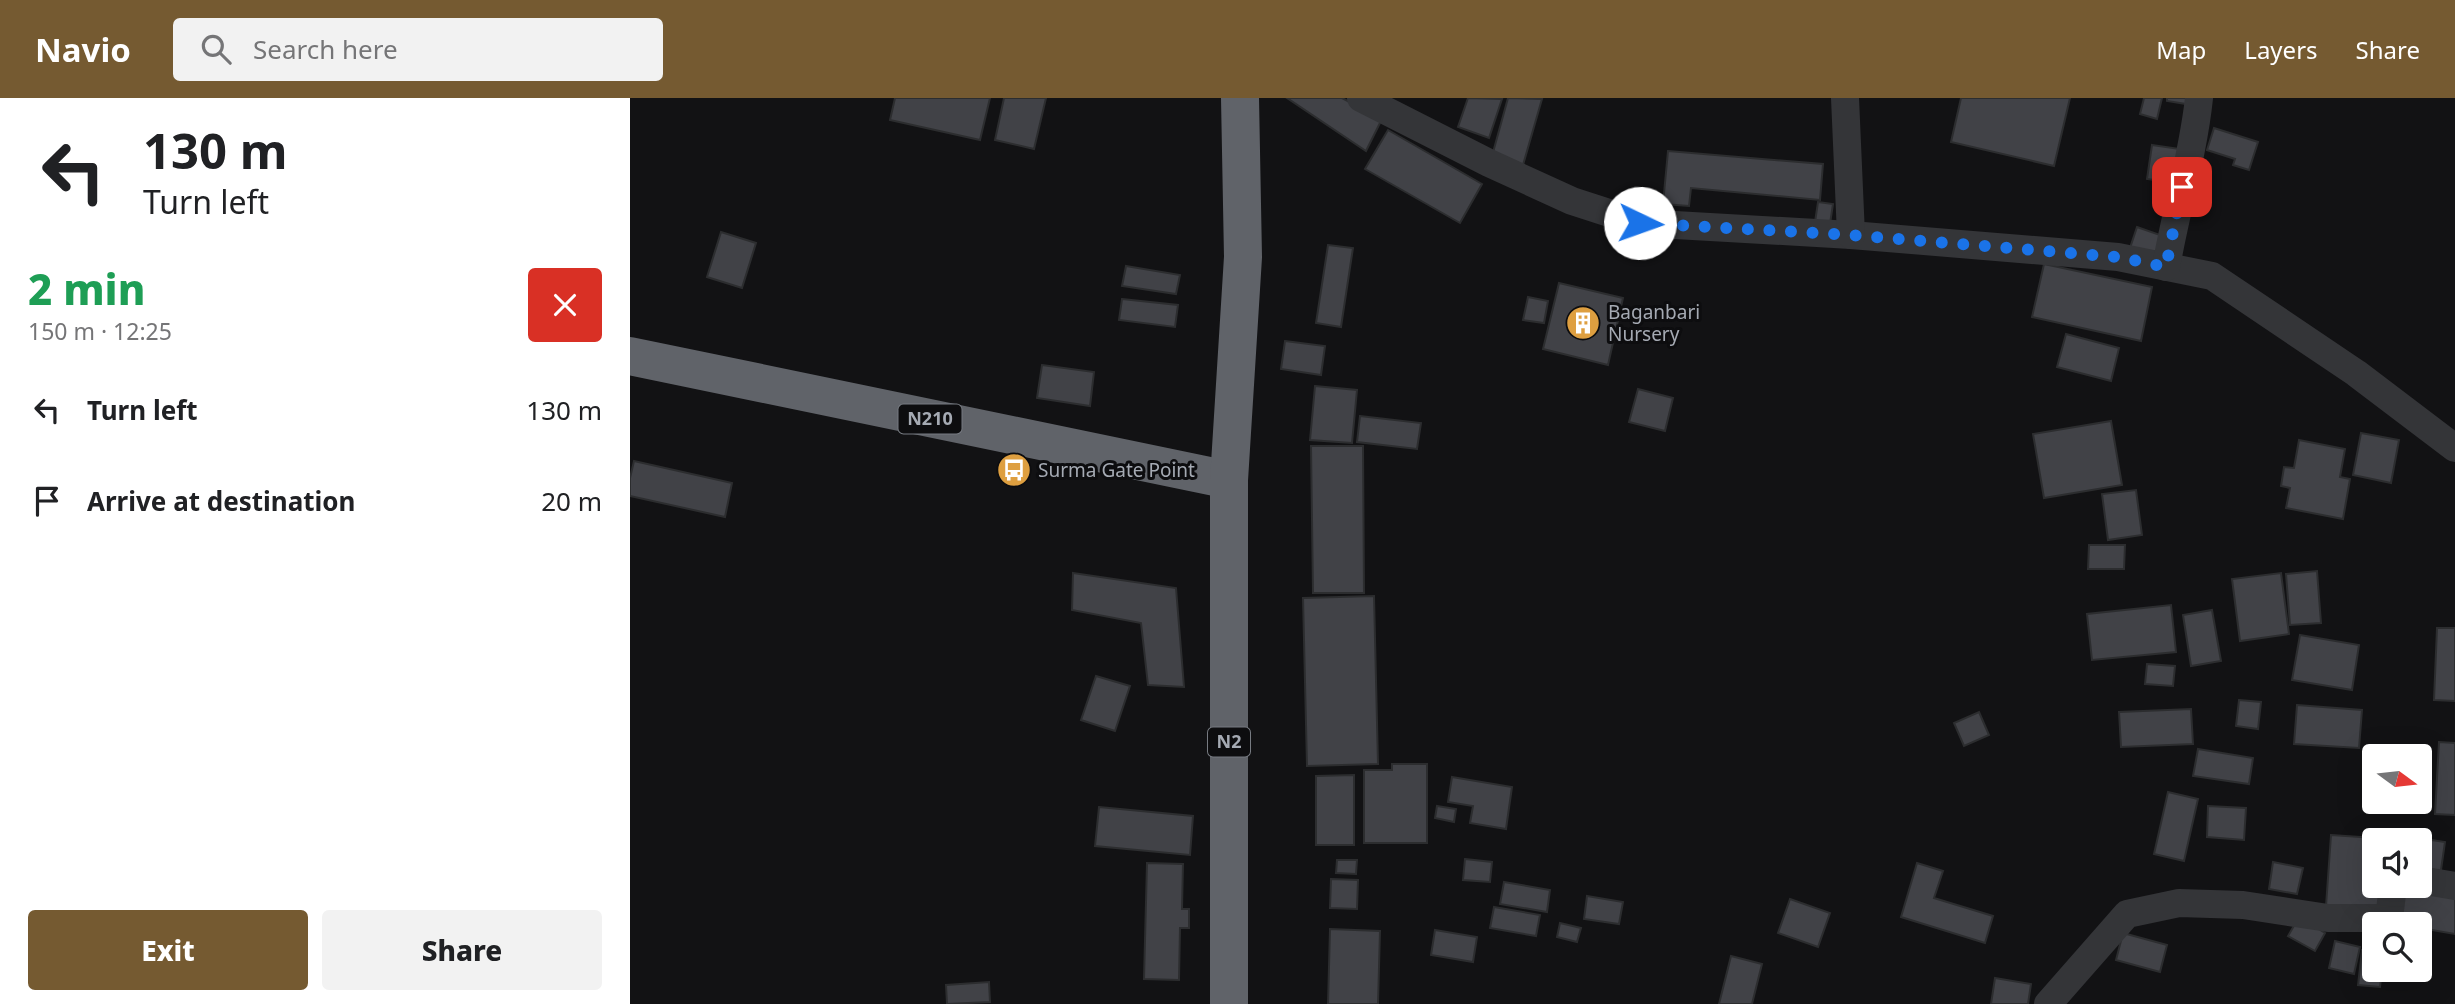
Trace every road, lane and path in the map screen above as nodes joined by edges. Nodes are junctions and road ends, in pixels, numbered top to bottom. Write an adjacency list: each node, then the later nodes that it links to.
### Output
1 (1240, 98): 9 (highway, N2)
2 (1361, 98): 5 (street)
3 (1845, 98): 5 (street)
4 (2199, 98): 6 (street)
5 (1851, 235): 6 (street)
6 (2166, 267): 8 (street)
7 (630, 356): 9 (highway, N210)
8 (2455, 448)
9 (1229, 481): 13 (highway, N2)
10 (2432, 882): 11 (street)
11 (2455, 886)
12 (2392, 898): 14 (street)
13 (1229, 1004)
14 (2048, 1004)

